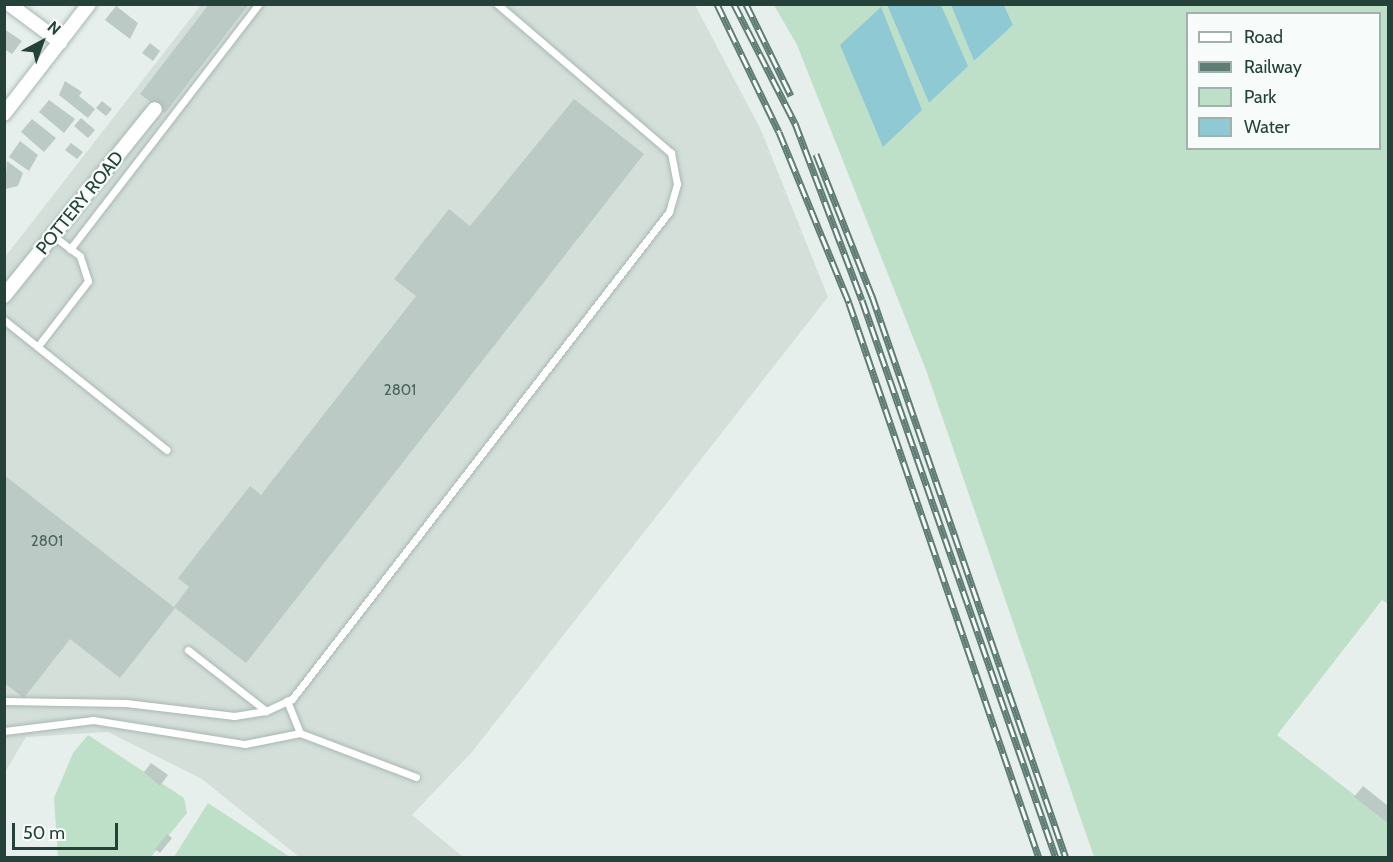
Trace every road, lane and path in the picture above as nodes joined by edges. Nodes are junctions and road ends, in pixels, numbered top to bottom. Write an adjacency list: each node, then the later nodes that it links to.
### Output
1 (9, 4): 5 (street)
2 (89, 4): 5 (street)
3 (259, 4): 9 (lane)
4 (497, 4): 15 (lane)
5 (60, 42): 7 (street)
6 (155, 110): 8 (street, POTTERY ROAD)
7 (4, 114)
8 (53, 236): 9 (lane); 10 (street, POTTERY ROAD)
9 (70, 249): 12 (lane)
10 (4, 296)
11 (4, 320): 12 (lane)
12 (38, 346): 13 (lane)
13 (167, 450)
14 (188, 650): 17 (lane)
15 (287, 701): 17 (lane); 19 (lane)
16 (4, 702): 17 (lane)
17 (266, 711)
18 (5, 729): 19 (lane)
19 (300, 733): 20 (lane)
20 (416, 777)

